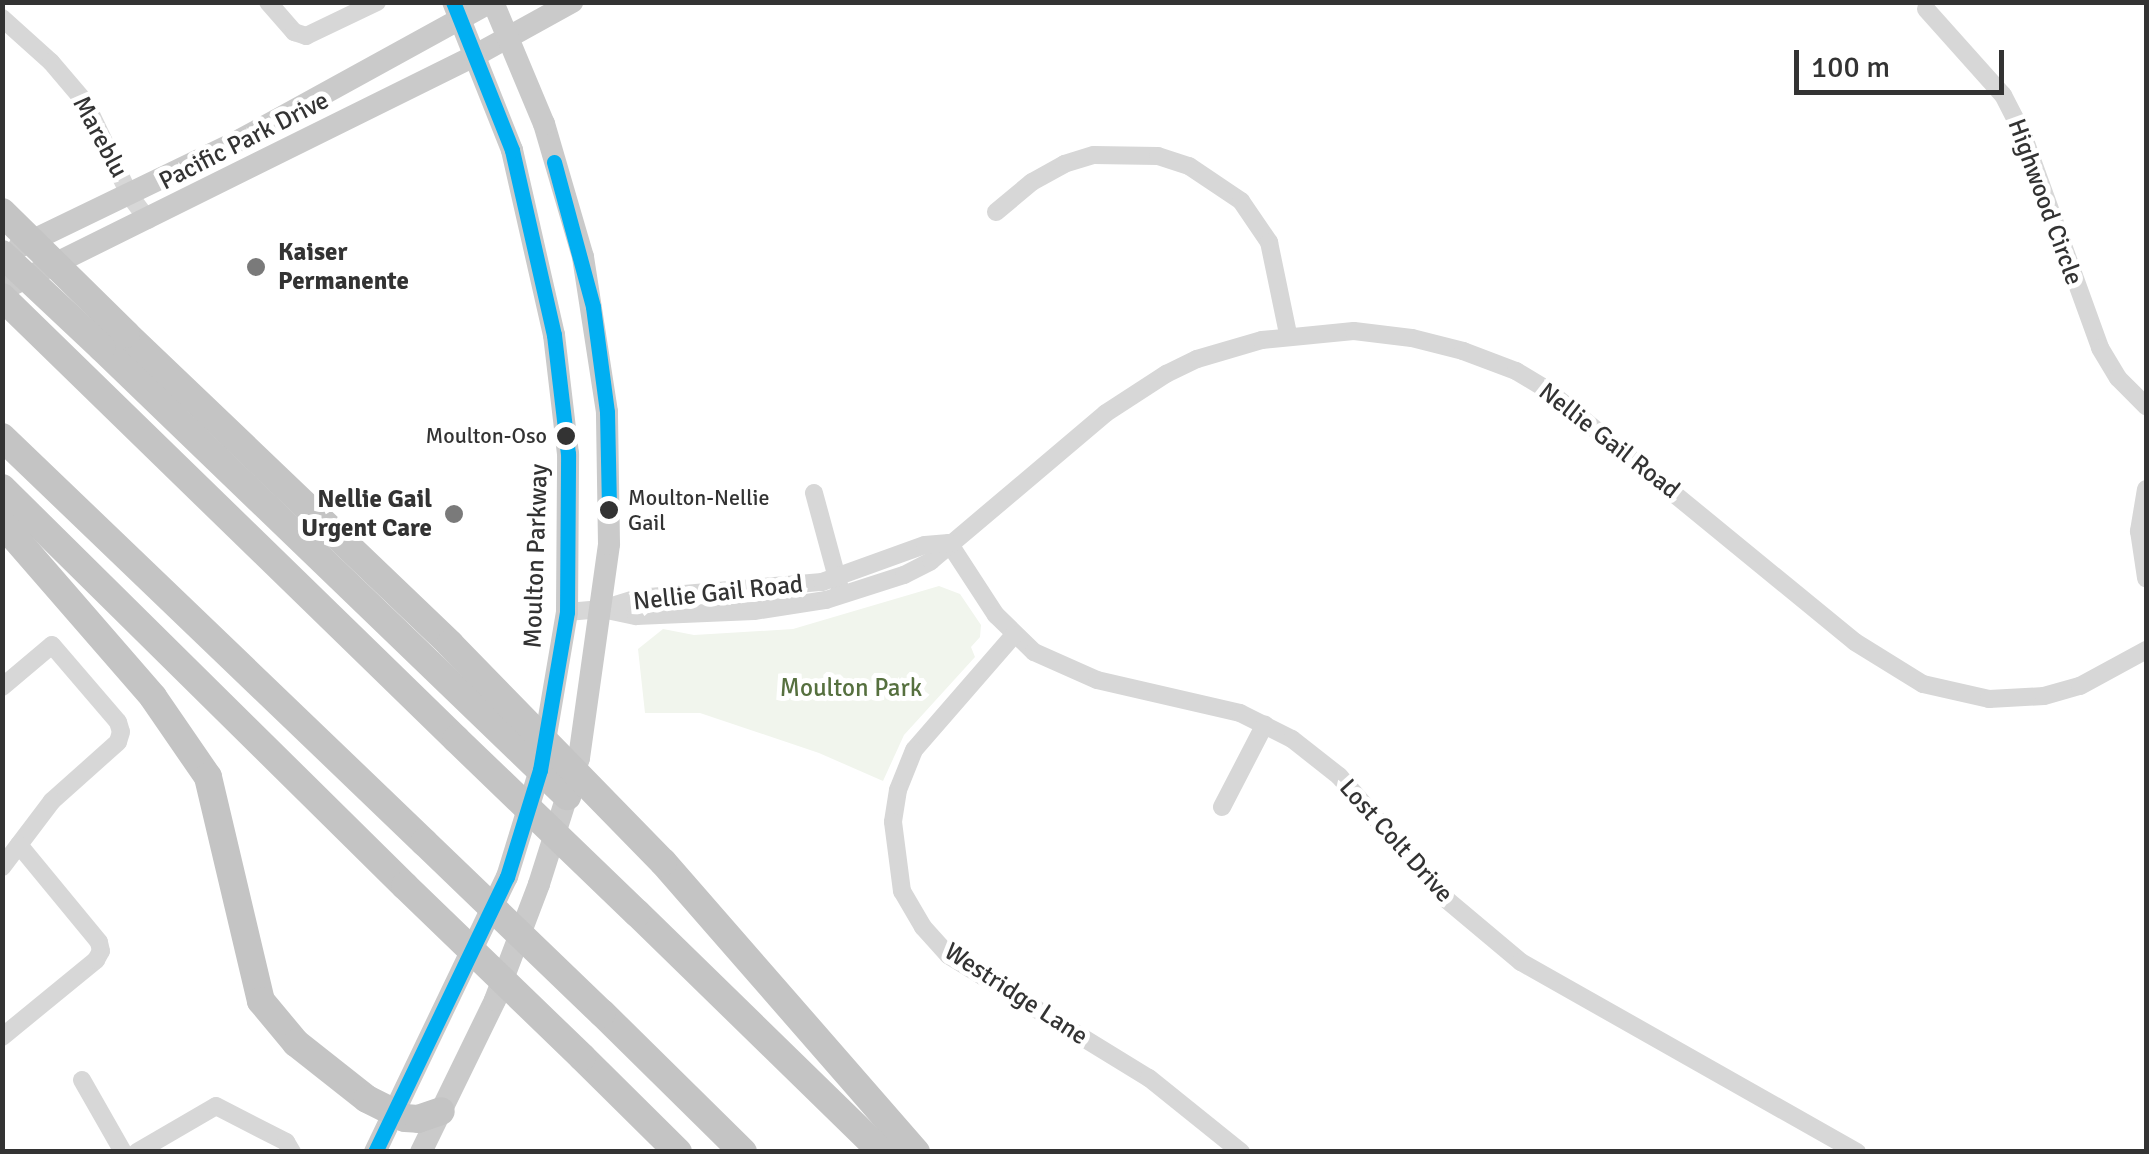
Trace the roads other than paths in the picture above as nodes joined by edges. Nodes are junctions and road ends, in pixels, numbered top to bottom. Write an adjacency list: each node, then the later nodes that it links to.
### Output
1 (268, 2): 2 (street)
2 (376, 2)
3 (492, 2): 6 (main road, Pacific Park Drive); 8 (main road)
4 (572, 2): 8 (main road, Pacific Park Drive)
5 (1926, 9): 18 (street, Highwood Circle)
6 (456, 11): 9 (main road, Moulton Parkway); 10 (main road, Pacific Park Drive)
7 (2, 18): 10 (street, Mareblu)
8 (509, 38): 9 (main road, Pacific Park Drive); 27 (main road)
9 (476, 55): 13 (main road, Pacific Park Drive); 28 (main road, Moulton Parkway)
10 (130, 196): 13 (street, Mareblu); 14 (main road, Pacific Park Drive)
11 (2, 212): 17 (highway, bridge)
12 (996, 212): 16 (street)
13 (148, 220): 15 (main road, Pacific Park Drive)
14 (2, 254): 17 (highway, bridge)
15 (2, 293): 49 (highway, bridge)
16 (1288, 334): 24 (street, Nellie Gail Road); 30 (street, Nellie Gail Road)
17 (114, 341): 33 (highway); 50 (highway, bridge)
18 (2146, 406)
19 (2, 436): 48 (highway, bridge)
20 (2, 488): 47 (highway, bridge)
21 (2146, 489): 25 (street)
22 (814, 493): 26 (street)
23 (2, 522): 41 (highway)
24 (949, 543): 26 (street, Nellie Gail Road); 29 (street, Lost Colt Drive)
25 (2146, 578)
26 (839, 586): 27 (street, Nellie Gail Road)
27 (602, 609): 28 (street, Nellie Gail Road); 34 (main road)
28 (567, 612): 33 (main road, Moulton Parkway)
29 (1014, 636): 32 (street, Lost Colt Drive); 51 (street, Westridge Lane)
30 (2146, 650)
31 (2, 687): 36 (street)
32 (1265, 724): 35 (street); 52 (street, Lost Colt Drive)
33 (540, 770): 34 (highway); 41 (main road, Moulton Parkway)
34 (568, 796): 40 (main road)
35 (1222, 807)
36 (20, 845): 37 (street); 38 (street)
37 (2, 867)
38 (2, 1037)
39 (82, 1080): 43 (street)
40 (441, 1110): 41 (highway); 46 (main road)
41 (394, 1114): 45 (main road, Moulton Parkway)
42 (292, 1151): 44 (street)
43 (124, 1152)
44 (137, 1152)
45 (375, 1152)
46 (420, 1152)
47 (678, 1152)
48 (743, 1152)
49 (882, 1152)
50 (916, 1152)
51 (1242, 1152)
52 (1857, 1152)

